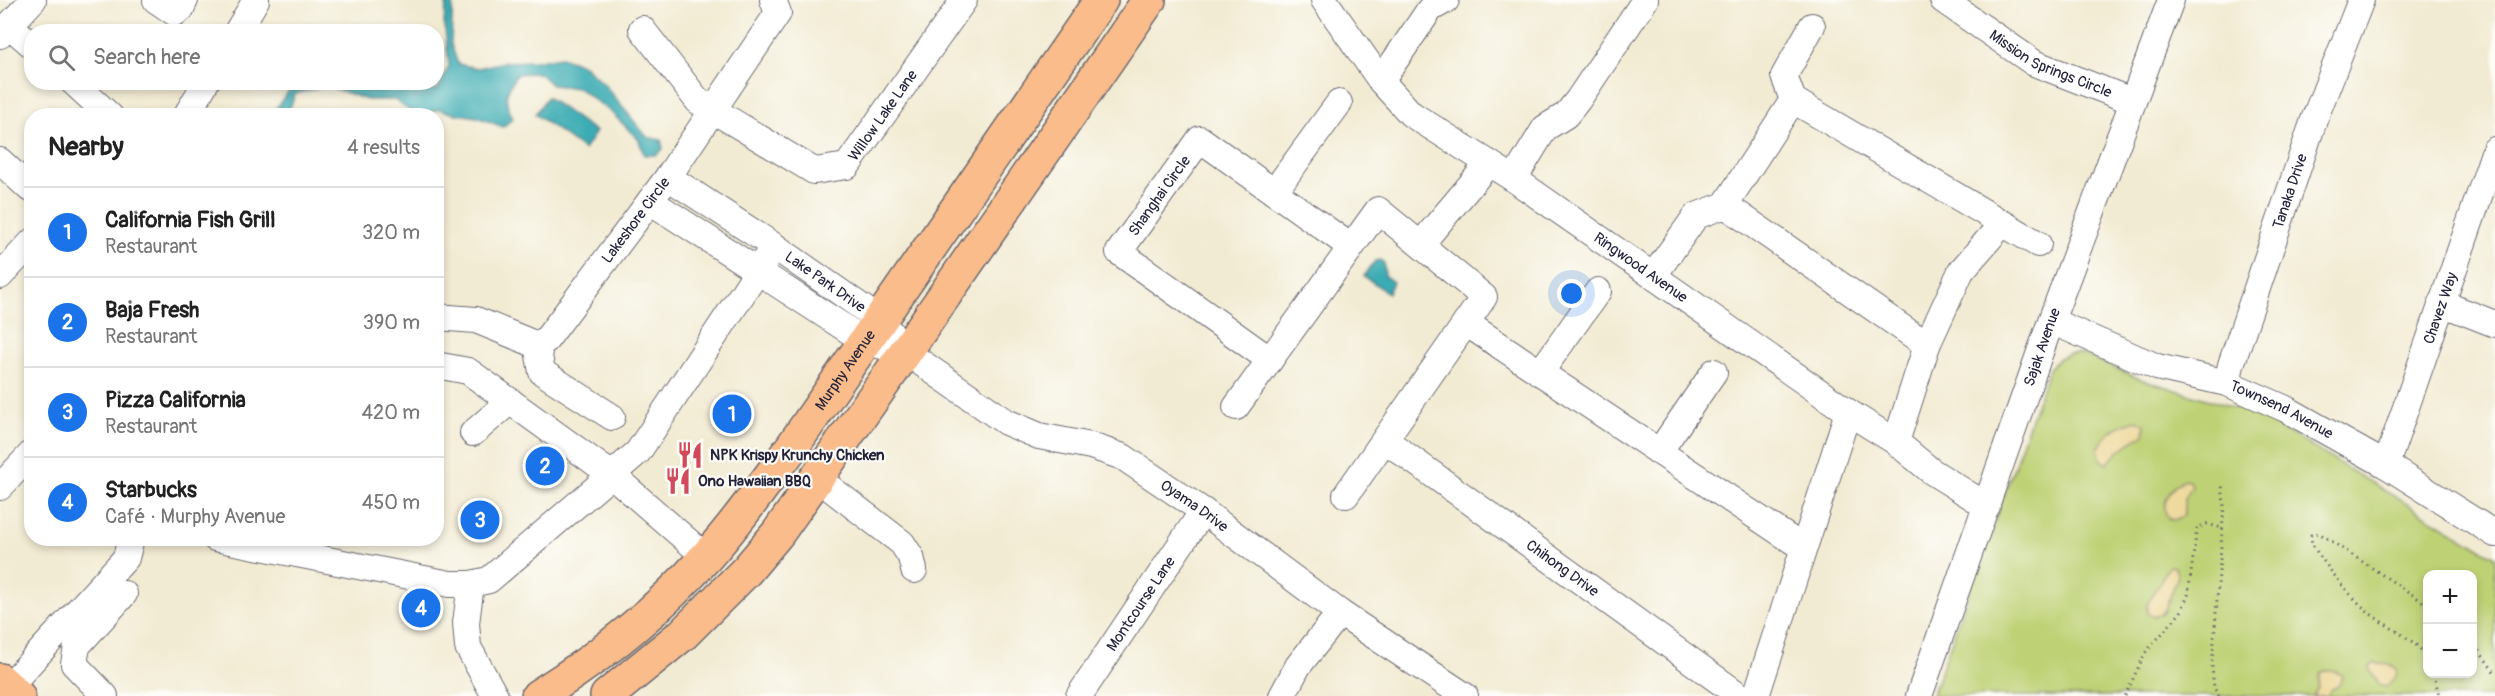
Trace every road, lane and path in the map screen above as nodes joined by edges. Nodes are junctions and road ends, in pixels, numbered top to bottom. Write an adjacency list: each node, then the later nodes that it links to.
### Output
1 (33, 0): 18 (street)
2 (156, 0): 3 (street)
3 (185, 0)
4 (256, 0): 15 (street)
5 (773, 0): 28 (street, Lakeshore Circle)
6 (1101, 0): 53 (main road, Murphy Avenue)
7 (1149, 0): 56 (main road)
8 (1324, 0): 20 (street, Ringwood Avenue)
9 (1446, 0): 20 (street)
10 (1646, 0): 33 (street)
11 (1944, 0): 24 (street, Mission Springs Circle)
12 (2171, 0): 24 (street, Sajak Avenue)
13 (2361, 0): 61 (street, Tanaka Drive)
14 (962, 1): 28 (street, Willow Lake Lane)
15 (242, 24)
16 (1812, 26): 23 (street)
17 (642, 29): 28 (street, Willow Lake Lane)
18 (5, 30): 19 (street)
19 (24, 41)
20 (1381, 81): 31 (street, Ringwood Avenue)
21 (82, 90): 26 (street)
22 (201, 90): 27 (street)
23 (1793, 100): 37 (street); 38 (street)
24 (2132, 101): 50 (street, Sajak Avenue)
25 (1339, 103): 35 (street)
26 (102, 108)
27 (191, 108)
28 (714, 110): 32 (street, Lakeshore Circle)
29 (0, 161): 34 (street)
30 (2493, 162): 48 (street, Chavez Way)
31 (1489, 163): 33 (street, Ringwood Avenue); 39 (street)
32 (668, 177): 36 (street, Lakeshore Circle); 41 (street, Lake Park Drive)
33 (1514, 179): 45 (street, Ringwood Avenue)
34 (24, 183)
35 (1274, 192): 42 (street, Shanghai Circle); 57 (street, Shanghai Circle)
36 (650, 201): 44 (street, Lake Park Drive); 54 (street, Lakeshore Circle)
37 (1725, 205): 45 (street); 55 (street)
38 (2002, 224): 40 (street); 55 (street)
39 (1421, 244): 42 (street); 51 (street)
40 (2038, 244)
41 (774, 246): 44 (street); 53 (street, Lake Park Drive)
42 (1351, 247): 57 (street)
43 (24, 250): 46 (street)
44 (759, 271): 53 (street, Lake Park Drive); 72 (street)
45 (1654, 275): 64 (street, Ringwood Avenue)
46 (0, 276)
47 (1598, 291): 60 (street)
48 (2441, 303): 52 (street); 71 (street, Chavez Way)
49 (444, 318): 54 (street)
50 (2051, 321): 61 (street, Townsend Avenue); 77 (street, Sajak Avenue)
51 (1466, 322): 60 (street); 67 (street)
52 (2495, 324)
53 (872, 331): 56 (street, Lake Park Drive); 84 (main road, Murphy Avenue)
54 (537, 345): 65 (street)
55 (1927, 345): 68 (street)
56 (906, 352): 73 (main road); 78 (street, Oyama Drive)
57 (1270, 360): 63 (street)
58 (444, 366): 62 (street)
59 (1714, 372): 69 (street)
60 (1540, 373): 69 (street)
61 (2227, 383): 71 (street, Townsend Avenue)
62 (510, 401): 66 (street); 72 (street)
63 (1236, 407)
64 (1848, 412): 68 (street, Ringwood Avenue); 83 (street)
65 (612, 417)
66 (473, 433)
67 (1385, 440): 76 (street); 102 (street, Chihong Drive)
68 (1896, 442): 77 (street, Ringwood Avenue)
69 (1659, 452): 83 (street)
70 (24, 462): 75 (street)
71 (2386, 465): 80 (street, Townsend Avenue)
72 (612, 475): 84 (street); 86 (street)
73 (817, 478): 85 (street); 98 (main road)
74 (2222, 484): 79 (path)
75 (0, 487)
76 (1346, 495)
77 (1987, 506): 104 (street, Sajak Avenue)
78 (1203, 511): 89 (street, Oyama Drive); 99 (street, Montcourse Lane)
79 (2223, 528): 105 (path); 106 (path)
80 (2495, 534)
81 (129, 546): 94 (street)
82 (256, 546): 86 (street)
83 (1802, 547): 103 (street)
84 (706, 557): 97 (main road, Murphy Avenue)
85 (914, 570)
86 (471, 584): 96 (street)
87 (124, 594): 95 (street)
88 (2423, 601): 91 (path)
89 (1340, 612): 100 (street); 101 (street, Oyama Drive)
90 (2477, 648): 92 (path)
91 (2423, 653)
92 (2495, 673)
93 (2435, 678): 107 (path)
94 (9, 688)
95 (105, 696)
96 (495, 696)
97 (538, 696)
98 (607, 696)
99 (1078, 696)
100 (1282, 696)
101 (1465, 696)
102 (1740, 696)
103 (1756, 696)
104 (1919, 696)
105 (2125, 696)
106 (2219, 696)
107 (2439, 696)

